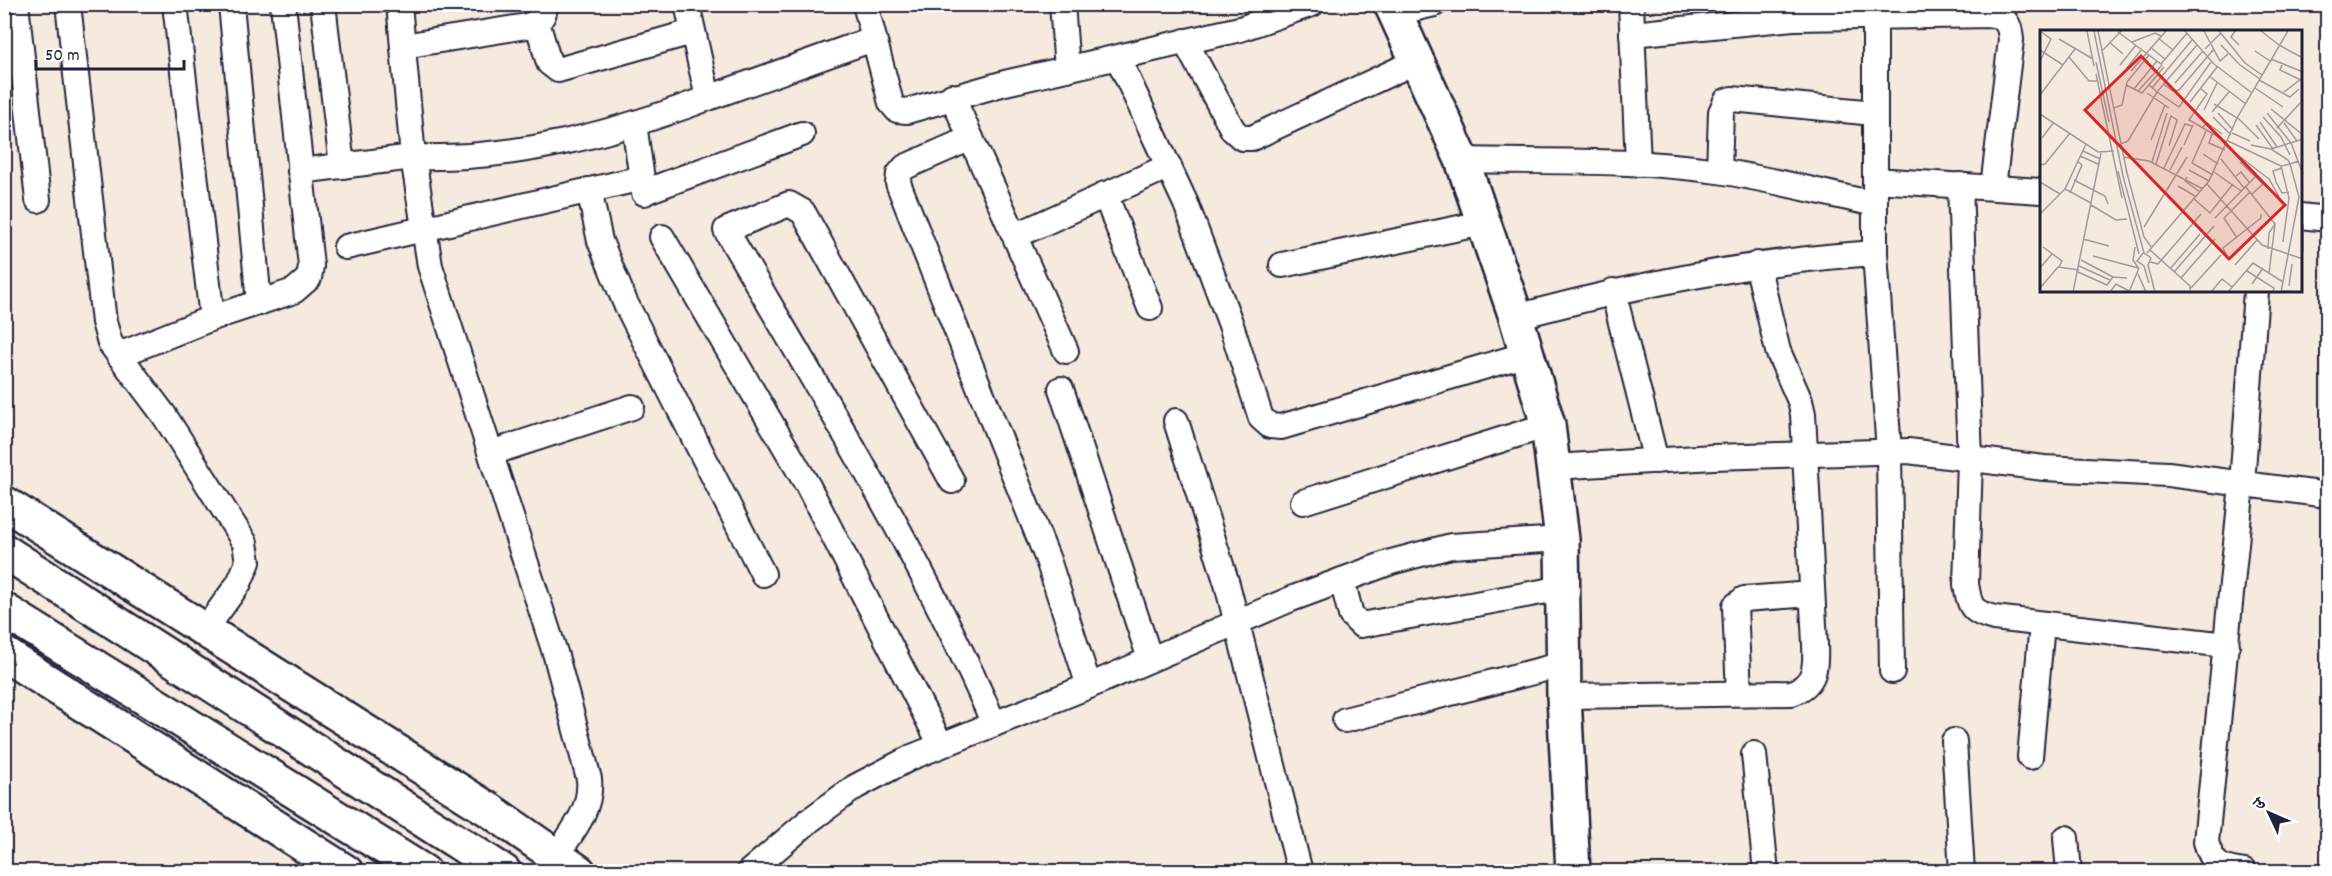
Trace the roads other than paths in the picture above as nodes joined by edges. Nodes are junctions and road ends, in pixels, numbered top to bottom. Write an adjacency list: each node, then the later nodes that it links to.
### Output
1 (16, 4): 45 (street)
2 (68, 4): 65 (street)
3 (175, 4): 62 (street)
4 (231, 4): 59 (street)
5 (283, 4): 36 (street)
6 (323, 4): 34 (street)
7 (399, 4): 21 (street)
8 (687, 4): 17 (street)
9 (865, 4): 19 (street)
10 (1062, 4): 24 (street)
11 (1312, 4): 20 (street)
12 (1434, 4): 14 (street)
13 (1631, 4): 18 (street)
14 (1393, 9): 23 (street)
15 (541, 14): 17 (street); 21 (street)
16 (1875, 16): 18 (street); 27 (street); 40 (street)
17 (692, 32): 26 (street)
18 (1632, 34): 33 (street)
19 (873, 39): 25 (street); 26 (street)
20 (1185, 42): 22 (street); 23 (street)
21 (403, 46): 31 (street)
22 (1118, 58): 24 (street); 35 (street)
23 (1419, 60): 32 (street)
24 (1067, 69): 25 (street)
25 (952, 96): 30 (street)
26 (708, 98): 28 (street)
27 (1874, 113): 37 (street); 38 (street)
28 (634, 124): 31 (street); 42 (street)
29 (801, 134): 42 (street)
30 (971, 138): 51 (street); 96 (street)
31 (414, 157): 34 (street); 50 (street)
32 (1462, 160): 33 (street); 49 (street)
33 (1638, 164): 37 (street)
34 (342, 166): 36 (street)
35 (1169, 166): 44 (street); 64 (street)
36 (300, 171): 59 (street)
37 (1719, 171): 46 (street)
38 (1875, 180): 39 (street); 46 (street)
39 (1960, 185): 40 (street); 73 (street)
40 (1993, 187): 43 (street)
41 (589, 190): 42 (street); 50 (street); 83 (street)
42 (644, 190)
43 (2040, 191)
44 (1105, 194): 51 (street); 60 (street)
45 (38, 200)
46 (1875, 204): 54 (street)
47 (2302, 216): 48 (street)
48 (2328, 219)
49 (1483, 223): 56 (street); 61 (street)
50 (423, 229): 53 (street); 71 (street)
51 (1015, 236): 63 (street)
52 (662, 237): 102 (street)
53 (346, 246)
54 (1875, 253): 55 (street); 70 (street)
55 (1757, 264): 57 (street); 72 (street)
56 (1282, 266)
57 (1613, 291): 61 (street); 74 (street)
58 (2256, 292): 77 (street)
59 (259, 303): 62 (street)
60 (1150, 308)
61 (1516, 317): 64 (street)
62 (212, 318): 65 (street)
63 (1066, 351)
64 (1527, 354): 69 (street)
65 (119, 355): 90 (street)
66 (1060, 389): 93 (street)
67 (632, 407): 71 (street)
68 (1176, 421): 88 (street)
69 (1548, 425): 75 (street); 79 (street)
70 (1889, 452): 72 (street); 73 (street); 95 (street)
71 (491, 453): 106 (street)
72 (1806, 454): 74 (street); 86 (street)
73 (1970, 460): 77 (street); 89 (street)
74 (1656, 461): 75 (street)
75 (1554, 467): 81 (street)
76 (952, 481): 100 (street)
77 (2242, 484): 78 (street); 91 (street)
78 (2328, 495)
79 (1303, 502)
80 (5, 504): 90 (street)
81 (1562, 539): 84 (street); 85 (street)
82 (4, 551): 109 (street)
83 (763, 574)
84 (1342, 580): 85 (street); 88 (street)
85 (1563, 588): 94 (street)
86 (1812, 594): 97 (street); 97 (street)
87 (4, 610): 108 (street)
88 (1235, 623): 93 (street); 111 (street)
89 (2042, 624): 91 (street); 104 (street)
90 (205, 630): 106 (street)
91 (2227, 645): 116 (street)
92 (4, 654): 107 (street)
93 (1150, 659): 96 (street)
94 (1564, 664): 98 (street); 99 (street)
95 (1892, 671)
96 (1089, 686): 100 (street)
97 (1739, 693): 98 (street)
98 (1564, 696): 112 (street)
99 (1345, 720)
100 (994, 724): 102 (street)
101 (1954, 741): 114 (street)
102 (941, 745): 110 (street)
103 (1754, 754): 113 (street)
104 (2030, 758)
105 (2066, 838): 115 (street)
106 (568, 864)
107 (346, 872)
108 (424, 872)
109 (504, 872)
110 (749, 872)
111 (1300, 872)
112 (1573, 872)
113 (1766, 872)
114 (1962, 872)
115 (2069, 872)
116 (2244, 872)

